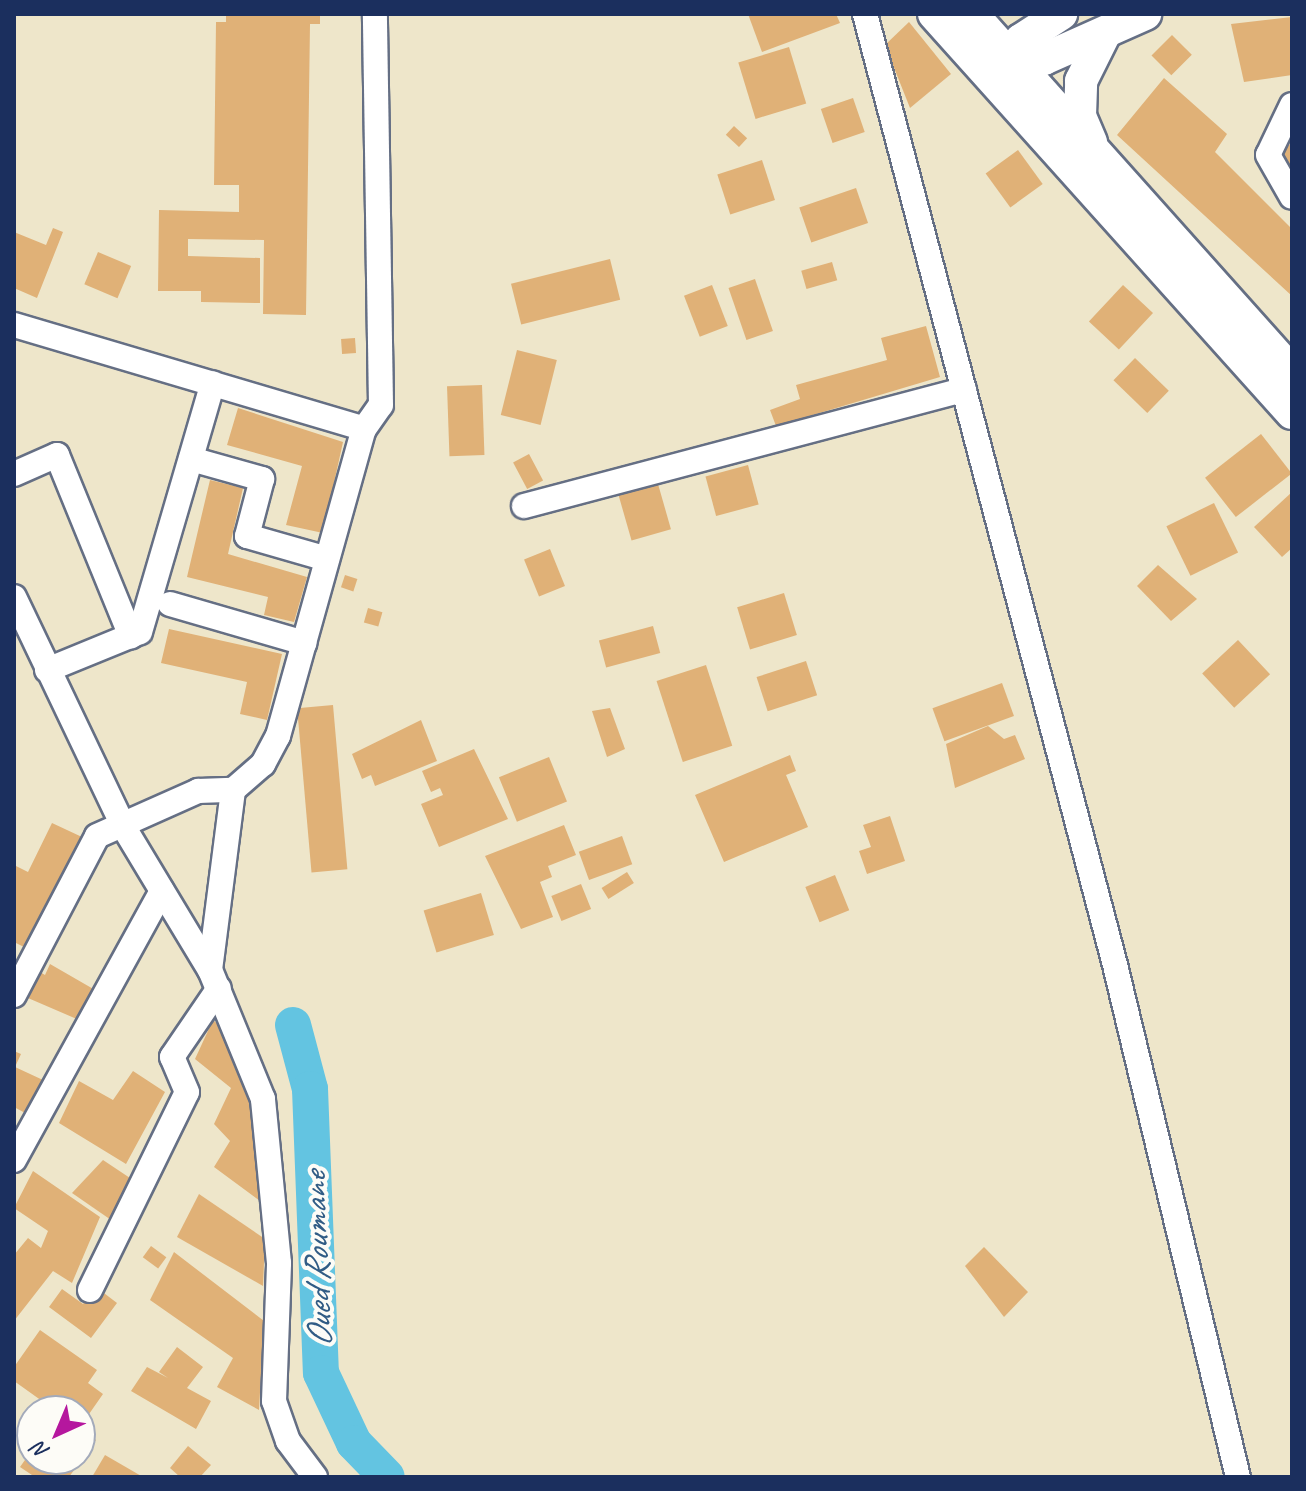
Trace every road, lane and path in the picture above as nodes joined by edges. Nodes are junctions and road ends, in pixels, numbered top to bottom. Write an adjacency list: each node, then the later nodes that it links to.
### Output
1 (375, 14): 19 (street)
2 (865, 14): 17 (street)
3 (934, 14): 8 (main road)
4 (972, 14): 9 (main road)
5 (1061, 14): 9 (main road)
6 (1145, 14): 7 (main road)
7 (1104, 35): 9 (main road); 12 (main road)
8 (974, 60): 9 (main road); 10 (main road)
9 (1014, 60): 10 (main road); 12 (main road)
10 (1012, 104): 18 (main road)
11 (1292, 105): 13 (street)
12 (1098, 160): 15 (main road)
13 (1292, 197)
14 (14, 325): 16 (street)
15 (1292, 372)
16 (213, 383): 19 (street); 20 (street)
17 (964, 390): 22 (street); 37 (street)
18 (1292, 413)
19 (364, 429): 23 (street)
20 (191, 459): 23 (street); 26 (street)
21 (14, 474): 26 (street)
22 (524, 506)
23 (327, 559): 27 (street)
24 (14, 597): 28 (street)
25 (170, 604): 27 (street)
26 (131, 636): 28 (street)
27 (304, 643): 29 (street)
28 (47, 670): 30 (street)
29 (233, 790): 30 (street); 32 (street)
30 (123, 826): 31 (street); 33 (street)
31 (162, 891): 32 (street); 34 (street)
32 (214, 979): 35 (street); 36 (street)
33 (14, 995)
34 (14, 1160)
35 (90, 1290)
36 (315, 1477)
37 (1238, 1477)

